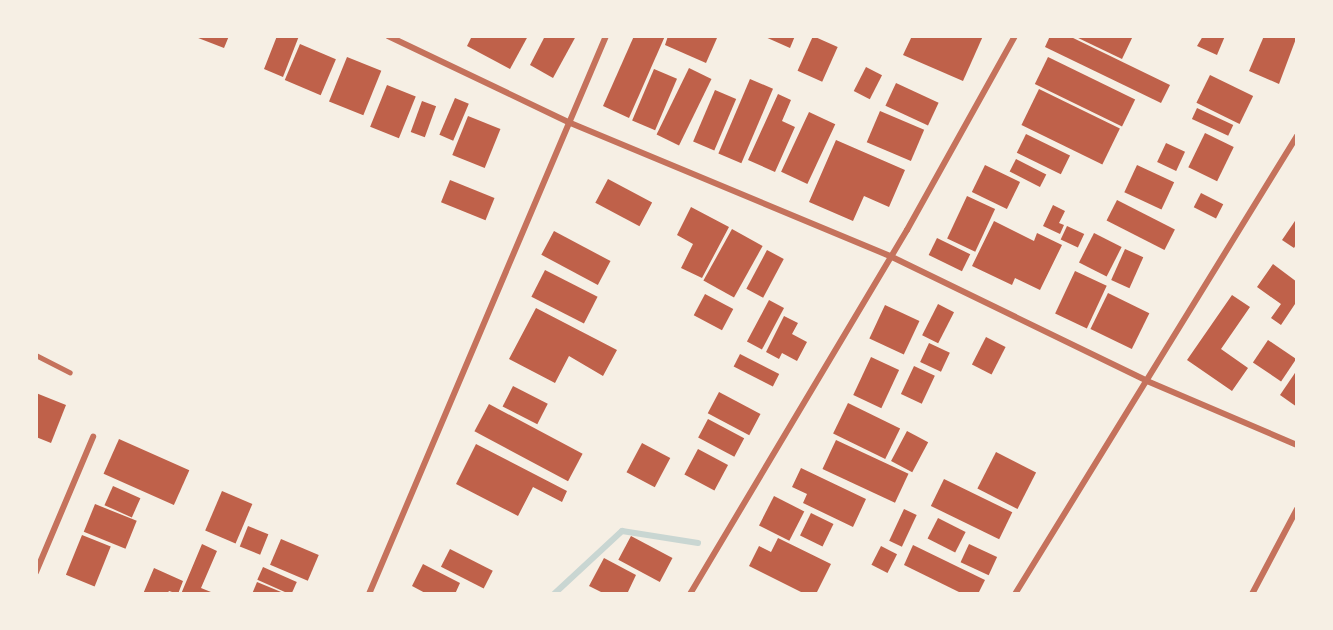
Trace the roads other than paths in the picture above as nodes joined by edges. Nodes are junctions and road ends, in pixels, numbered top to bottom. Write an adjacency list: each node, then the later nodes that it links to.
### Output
1 (388, 36): 4 (street)
2 (606, 36): 4 (street)
3 (1015, 36): 6 (street)
4 (568, 122): 6 (street); 14 (street)
5 (1297, 136): 9 (street)
6 (892, 257): 9 (street); 15 (street)
7 (36, 355): 8 (lane)
8 (70, 372)
9 (1147, 381): 11 (street); 16 (street)
10 (93, 437): 13 (street)
11 (1297, 446)
12 (1297, 509): 17 (street)
13 (36, 573)
14 (369, 594)
15 (690, 594)
16 (1015, 594)
17 (1252, 594)

